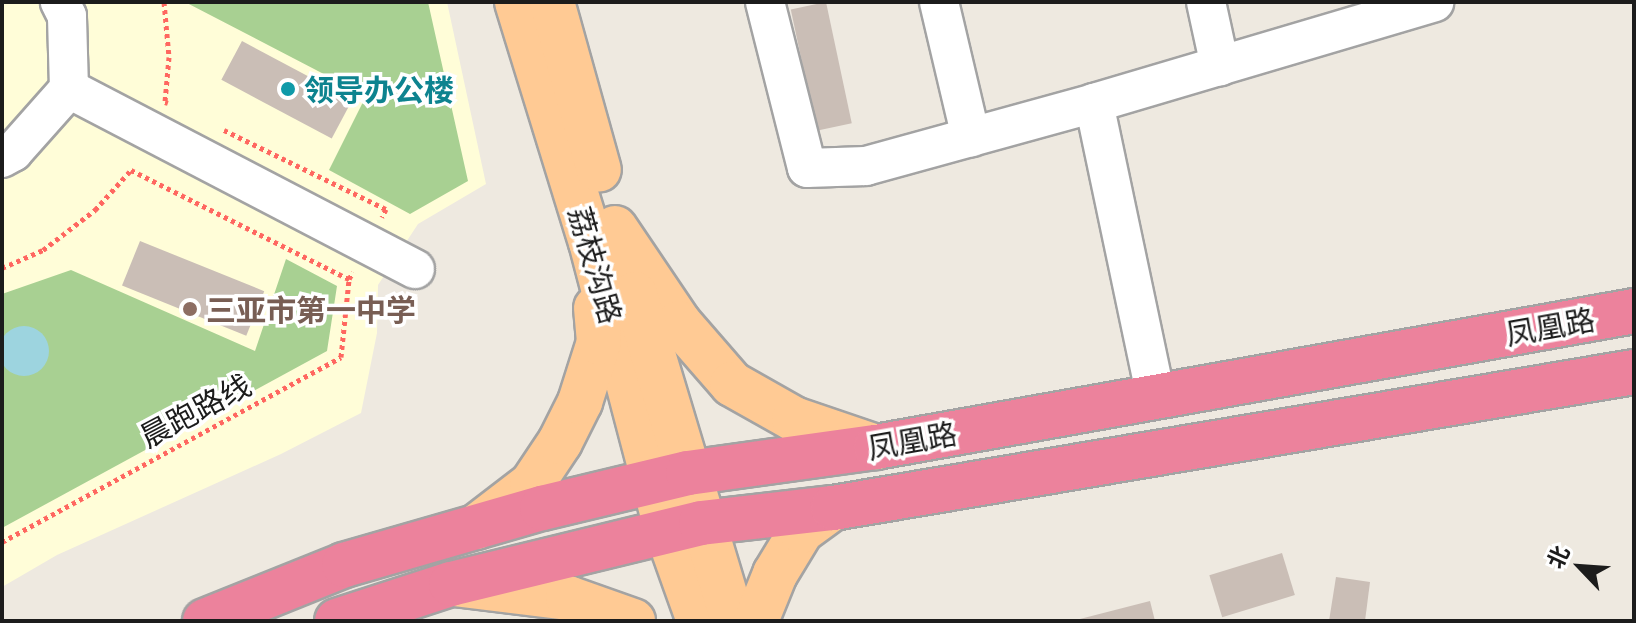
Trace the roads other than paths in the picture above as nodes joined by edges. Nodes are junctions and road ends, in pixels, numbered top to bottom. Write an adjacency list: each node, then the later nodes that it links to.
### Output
1 (60, 2): 9 (street)
2 (517, 2): 13 (main road, 荔枝沟路)
3 (552, 2): 13 (main road, 荔枝沟路)
4 (765, 2): 11 (street)
5 (939, 2): 11 (street)
6 (1206, 2): 8 (street)
7 (1434, 2): 8 (street)
8 (1220, 66): 10 (street)
9 (69, 89): 12 (street); 14 (street)
10 (1094, 103): 11 (street); 17 (street)
11 (971, 137)
12 (2, 158)
13 (603, 235): 18 (main road); 19 (main road, 荔枝沟路); 21 (main road)
14 (415, 269)
15 (1634, 311): 17 (highway, 凤凰路)
16 (1634, 372): 20 (highway, 凤凰路)
17 (1156, 397): 18 (highway, 凤凰路)
18 (876, 447): 19 (highway, 凤凰路)
19 (671, 477): 21 (highway, 凤凰路); 22 (main road, 荔枝沟路)
20 (833, 508): 22 (highway, 凤凰路); 29 (main road)
21 (476, 527): 24 (highway, 凤凰路)
22 (684, 527): 23 (highway, 凤凰路); 27 (main road); 28 (main road)
23 (451, 584): 25 (highway, 凤凰路); 26 (main road)
24 (205, 621)
25 (337, 621)
26 (633, 621)
27 (699, 621)
28 (733, 621)
29 (756, 621)

